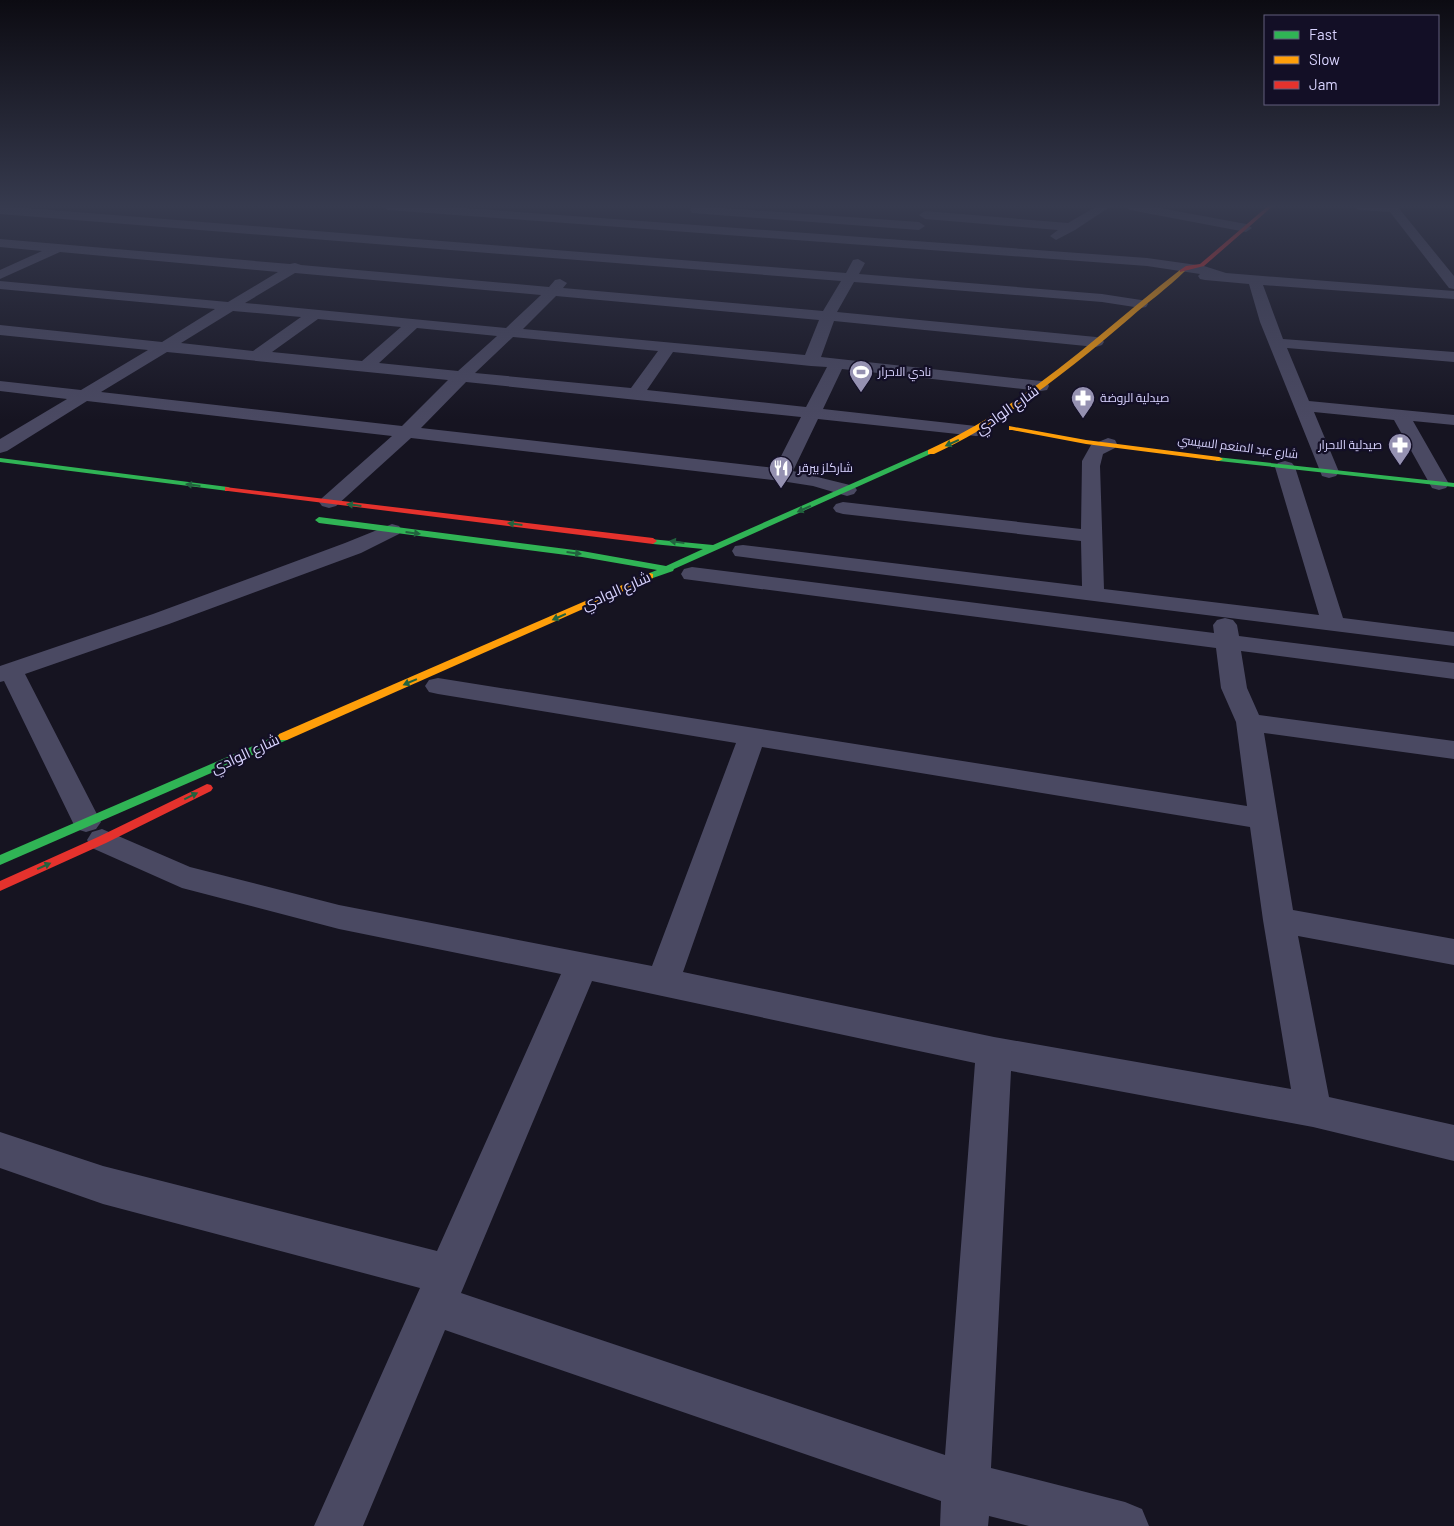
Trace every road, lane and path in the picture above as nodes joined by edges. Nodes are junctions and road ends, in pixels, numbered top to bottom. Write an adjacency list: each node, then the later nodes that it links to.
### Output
1 (277, 277): 15 (street)
2 (383, 277): 11 (street)
3 (565, 277): 11 (street)
4 (842, 277): 7 (street)
5 (1185, 277): 14 (main road, شارع الوادي)
6 (1225, 277): 8 (street)
7 (851, 278): 14 (street); 17 (street)
8 (1255, 281): 12 (street); 22 (street)
9 (0, 285): 10 (street)
10 (30, 288): 13 (street); 15 (street)
11 (550, 292): 17 (street); 20 (street)
12 (1454, 295)
13 (8, 299)
14 (1141, 304): 21 (main road, شارع الوادي)
15 (228, 307): 16 (street); 23 (street)
16 (314, 315): 18 (street); 25 (street)
17 (828, 316): 21 (street); 27 (street)
18 (412, 324): 20 (street); 29 (street)
19 (0, 330): 23 (street)
20 (509, 333): 24 (street); 30 (street)
21 (1096, 342): 32 (main road, شارع الوادي)
22 (1278, 343): 26 (street); 35 (street)
23 (162, 348): 25 (street); 34 (street)
24 (668, 348): 27 (street); 33 (street)
25 (255, 357): 29 (street)
26 (1454, 357)
27 (811, 361): 28 (street)
28 (837, 364): 32 (street); 36 (street)
29 (364, 368): 30 (street)
30 (461, 377): 33 (street); 41 (street)
31 (0, 386): 34 (street)
32 (1041, 386): 40 (main road, شارع الوادي)
33 (636, 394): 36 (street)
34 (82, 395): 41 (street); 43 (street)
35 (1304, 406): 37 (street); 46 (street)
36 (813, 414): 40 (street); 47 (street)
37 (1400, 415): 38 (street); 48 (street)
38 (1454, 420)
39 (1013, 427): 42 (main road, شارع عبد المنعم السيسي)
40 (976, 431): 50 (main road, شارع الوادي, one-way to 50)
41 (406, 433): 47 (street); 49 (street)
42 (1108, 444): 45 (main road, شارع عبد المنعم السيسي); 53 (street)
43 (0, 447)
44 (0, 460): 49 (main road, one-way to 44)
45 (1285, 467): 46 (main road, شارع عبد المنعم السيسي); 62 (street)
46 (1329, 472): 48 (main road, شارع عبد المنعم السيسي)
47 (780, 475): 50 (street)
48 (1447, 484)
49 (329, 502): 55 (main road, one-way to 49)
50 (846, 503): 53 (street); 55 (main road, شارع الوادي, one-way to 55)
51 (311, 519): 52 (main road)
52 (392, 530): 58 (main road, one-way to 58); 66 (street)
53 (1091, 536): 60 (street)
54 (767, 540): 56 (main road)
55 (716, 548): 56 (main road); 58 (main road, شارع الوادي)
56 (737, 554): 60 (street)
57 (716, 564): 59 (main road)
58 (668, 569): 59 (main road); 73 (main road, شارع الوادي, one-way to 73)
59 (688, 576): 64 (street)
60 (1092, 595): 61 (street)
61 (1223, 611): 62 (street); 64 (street)
62 (1333, 624): 63 (street)
63 (1454, 639)
64 (1228, 644): 65 (street); 68 (street)
65 (1454, 671)
66 (5, 672): 73 (street)
67 (442, 684): 69 (street)
68 (1249, 722): 70 (street); 72 (street)
69 (752, 736): 72 (street); 79 (street)
70 (1454, 750)
71 (218, 783): 73 (main road, شارع الوادي, one-way to 71)
72 (1263, 819): 76 (street)
73 (94, 831): 74 (main road, شارع الوادي); 75 (main road, شارع الوادي, one-way to 73); 78 (street)
74 (0, 860)
75 (0, 886)
76 (1279, 920): 77 (street); 81 (street)
77 (1454, 952)
78 (582, 965): 79 (street); 84 (street)
79 (663, 982): 80 (street)
80 (994, 1052): 81 (street); 85 (street)
81 (1312, 1110): 82 (street)
82 (1454, 1143)
83 (0, 1150): 84 (street)
84 (440, 1289): 85 (street); 86 (street)
85 (965, 1506): 87 (street)
86 (338, 1526)
87 (1125, 1526)

